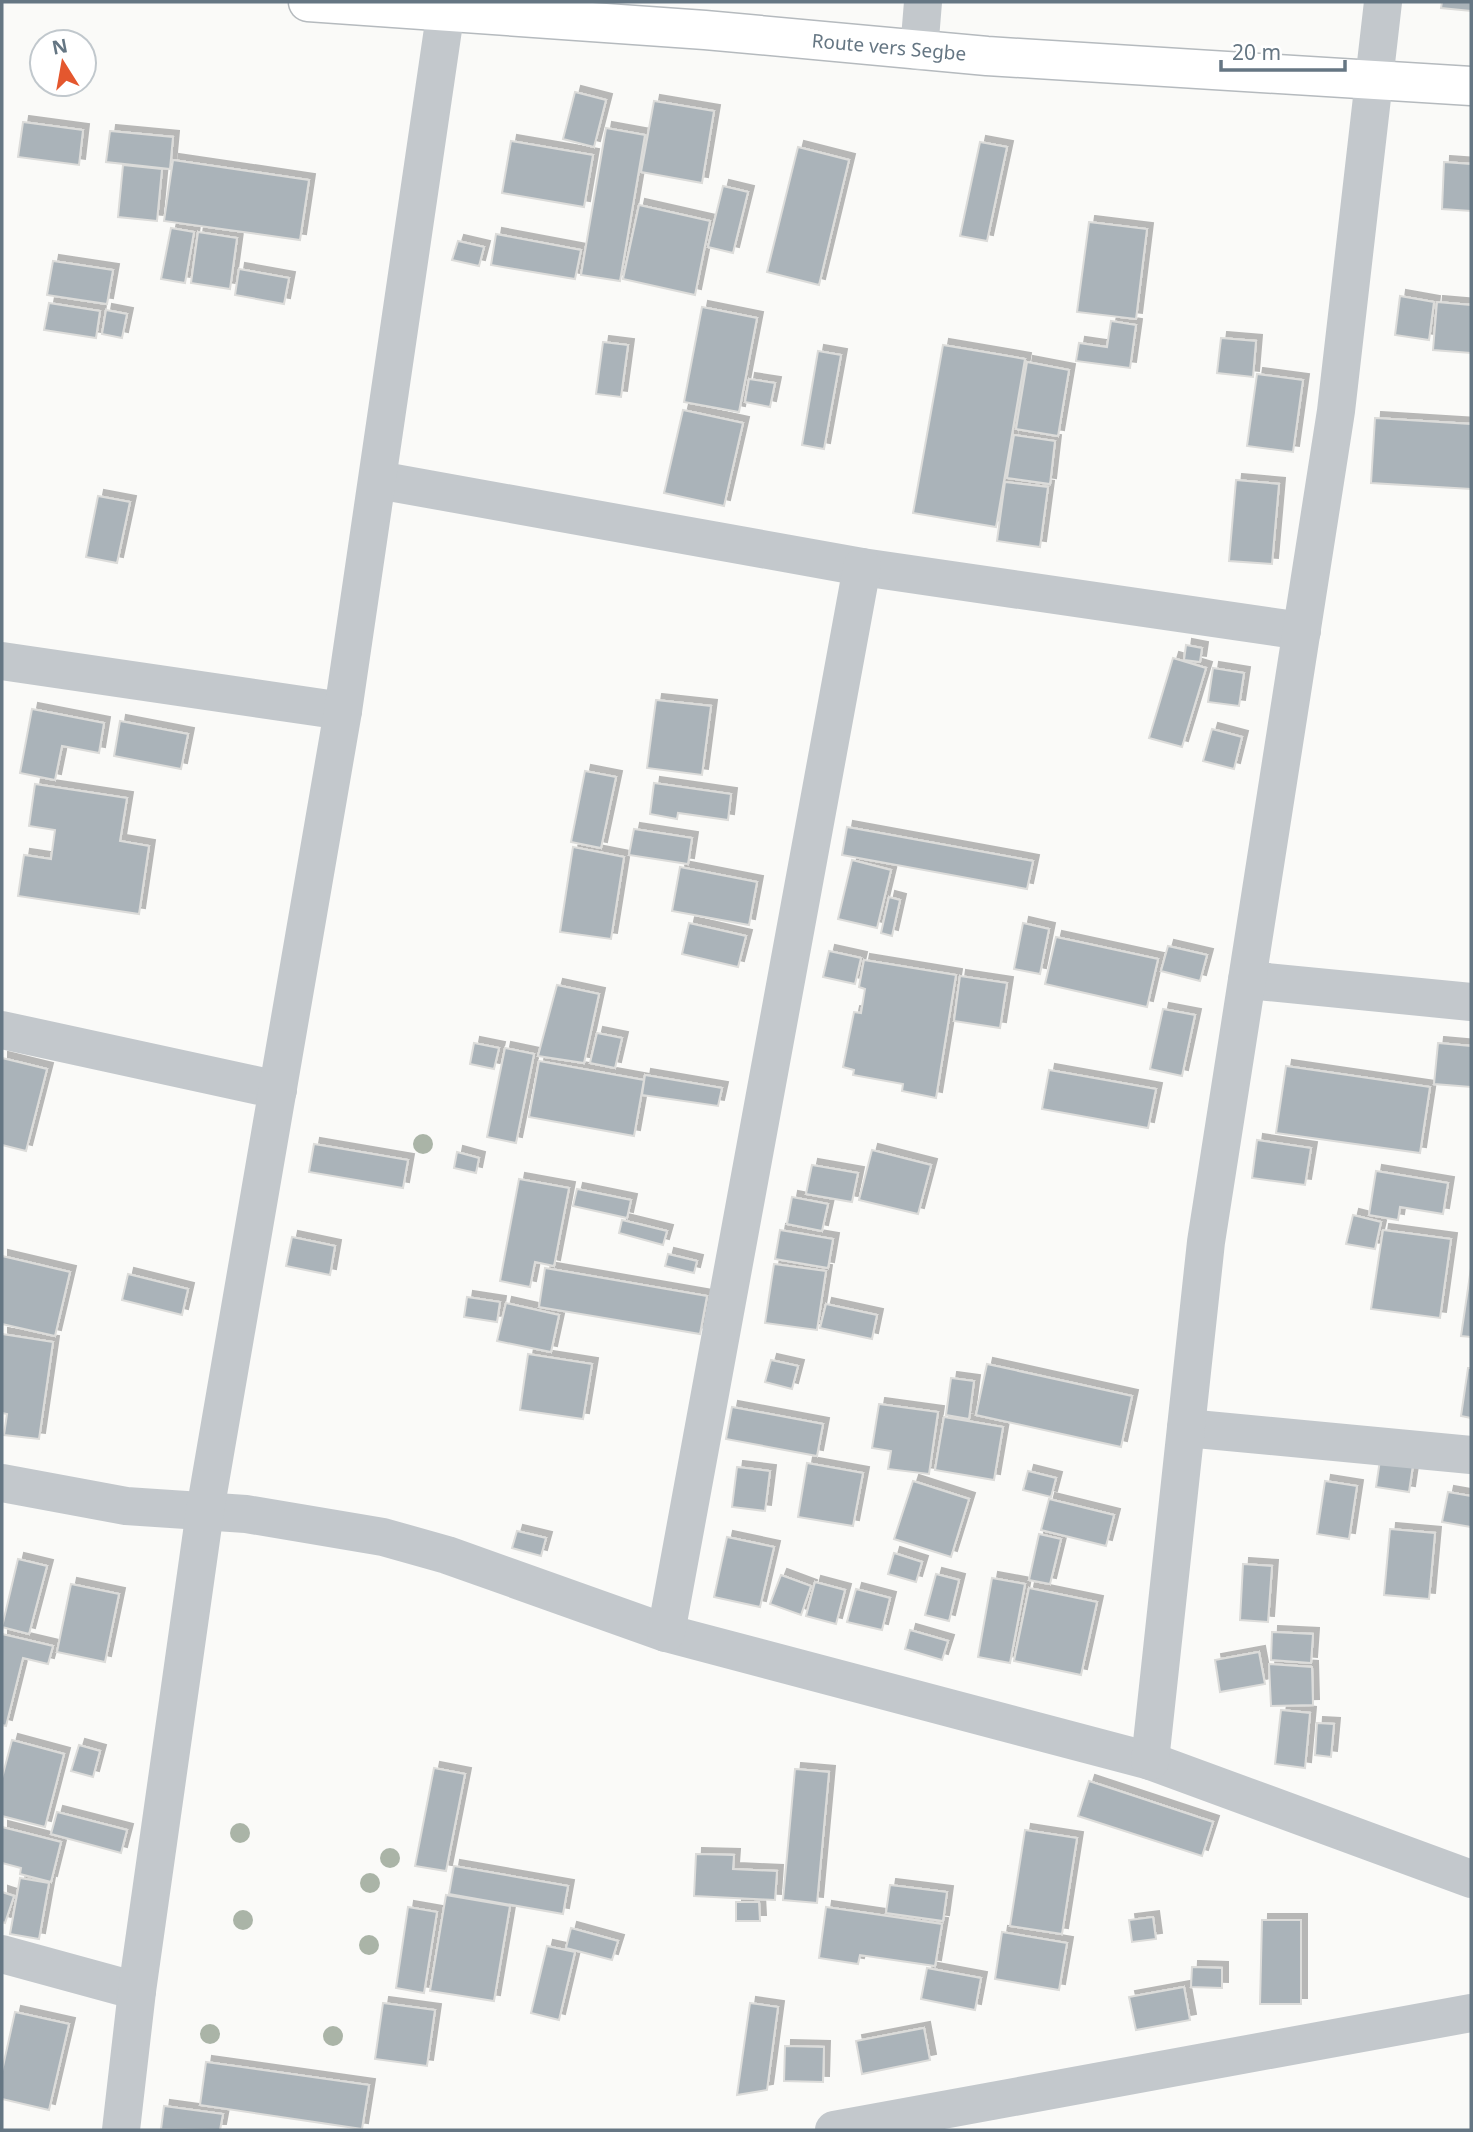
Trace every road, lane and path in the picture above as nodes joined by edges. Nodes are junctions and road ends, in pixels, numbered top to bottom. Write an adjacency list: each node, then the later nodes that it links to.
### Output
1 (308, 2): 4 (main road, Route vers Segbe)
2 (923, 2): 5 (street)
3 (1383, 2): 6 (street)
4 (447, 6): 5 (main road, Route vers Segbe); 8 (street)
5 (919, 51): 6 (main road, Route vers Segbe)
6 (1376, 80): 7 (main road, Route vers Segbe); 10 (street)
7 (1471, 86)
8 (378, 480): 9 (street); 12 (street)
9 (862, 567): 10 (street); 21 (street)
10 (1302, 631): 13 (street)
11 (2, 661): 12 (street)
12 (343, 711): 16 (street)
13 (1247, 980): 14 (street); 17 (street)
14 (1471, 1002)
15 (2, 1030): 16 (street)
16 (278, 1090): 20 (street)
17 (1186, 1428): 18 (street); 22 (street)
18 (1471, 1455)
19 (2, 1483): 20 (street)
20 (205, 1511): 21 (street); 25 (street)
21 (666, 1633): 22 (street)
22 (1150, 1761): 23 (street)
23 (1471, 1879)
24 (2, 1954): 25 (street)
25 (137, 1991): 27 (street)
26 (1471, 2013): 28 (street)
27 (121, 2130)
28 (834, 2130)

